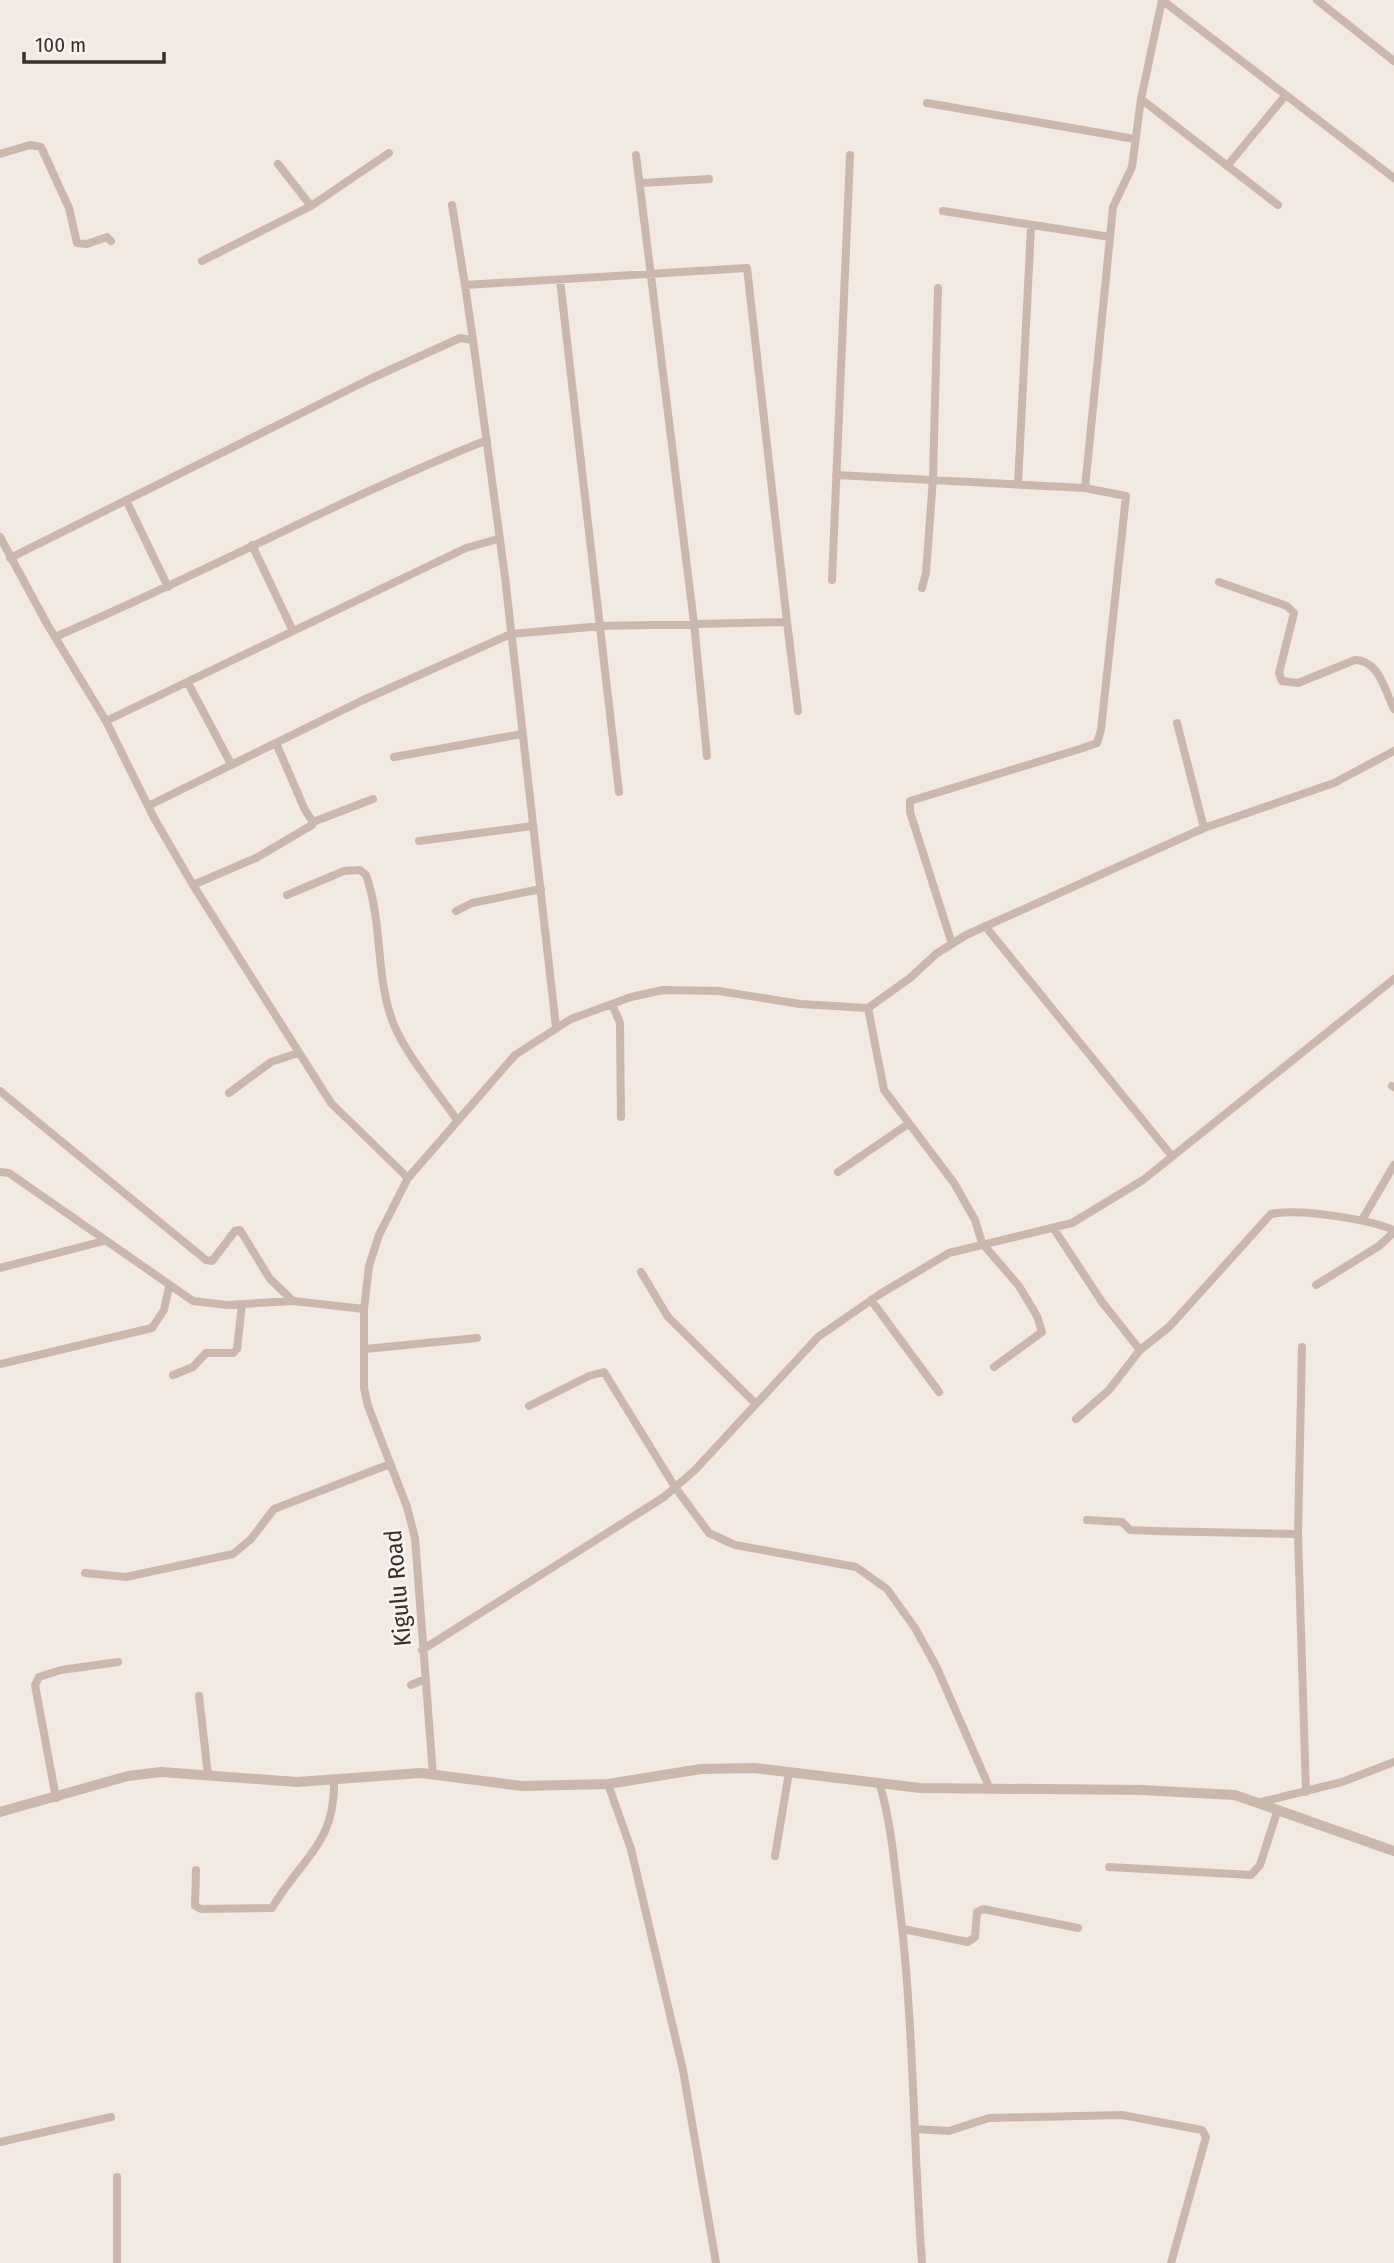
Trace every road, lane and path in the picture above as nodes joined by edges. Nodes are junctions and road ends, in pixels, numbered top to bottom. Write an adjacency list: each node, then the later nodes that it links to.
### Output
1 (1317, 0): 2 (street)
2 (1394, 61)
3 (1285, 96): 4 (street); 12 (street); 13 (street)
4 (1140, 99): 6 (street); 12 (street)
5 (927, 103): 6 (street)
6 (1135, 139): 21 (street)
7 (390, 153): 18 (street)
8 (0, 154): 22 (street)
9 (636, 155): 15 (street)
10 (850, 155): 30 (street)
11 (278, 164): 18 (street)
12 (1227, 166): 17 (street)
13 (1394, 178)
14 (709, 179): 15 (street)
15 (641, 183): 24 (street)
16 (452, 205): 26 (street)
17 (1278, 205)
18 (311, 206): 23 (street)
19 (943, 211): 20 (street)
20 (1031, 228): 21 (street); 32 (street)
21 (1110, 237): 33 (street)
22 (111, 241)
23 (202, 261)
24 (653, 274): 25 (street); 43 (street); 44 (street)
25 (560, 280): 26 (street); 45 (street)
26 (465, 285): 28 (street)
27 (938, 288): 31 (street)
28 (473, 340): 29 (street); 34 (street)
29 (487, 440): 36 (street); 37 (street)
30 (835, 475): 31 (street); 39 (street)
31 (933, 478): 32 (street); 42 (street)
32 (1017, 484): 33 (street)
33 (1085, 488): 72 (street)
34 (126, 500): 38 (street); 41 (street)
35 (0, 537): 38 (street)
36 (498, 539): 46 (street); 47 (street)
37 (251, 545): 41 (street); 46 (street)
38 (10, 558): 48 (street)
39 (832, 580)
40 (1219, 582): 50 (street)
41 (168, 587): 48 (street)
42 (922, 588)
43 (787, 622): 44 (street); 51 (street)
44 (694, 623): 45 (street); 57 (street)
45 (602, 626): 47 (street); 60 (street)
46 (293, 631): 49 (street)
47 (511, 634): 54 (street); 55 (street)
48 (55, 637): 52 (street)
49 (188, 683): 52 (street); 59 (street)
50 (1394, 709)
51 (798, 711)
52 (106, 721): 62 (street)
53 (1177, 723): 65 (street)
54 (522, 734): 58 (street); 64 (street)
55 (276, 743): 59 (street); 63 (street)
56 (1394, 751): 65 (street)
57 (707, 756)
58 (394, 757)
59 (232, 764): 62 (street)
60 (619, 792)
61 (373, 799): 63 (street)
62 (148, 806): 67 (street)
63 (313, 822): 67 (street)
64 (532, 826): 66 (street); 68 (street)
65 (1205, 828): 71 (street)
66 (419, 841)
67 (193, 886): 77 (street)
68 (541, 889): 70 (street); 76 (street)
69 (288, 895): 81 (street)
70 (456, 911)
71 (985, 926): 72 (street); 83 (street)
72 (952, 944): 75 (street)
73 (1394, 979): 83 (street)
74 (612, 1004): 75 (street, Kigulu Road); 76 (street, Kigulu Road); 80 (street)
75 (868, 1008): 82 (street)
76 (556, 1027): 81 (street, Kigulu Road)
77 (298, 1053): 79 (street); 87 (street)
78 (0, 1091): 98 (street)
79 (229, 1093)
80 (621, 1117)
81 (457, 1120): 87 (street, Kigulu Road)
82 (908, 1124): 86 (street); 92 (street)
83 (1171, 1155): 89 (street)
84 (1394, 1165): 88 (street)
85 (0, 1172): 91 (street)
86 (838, 1172)
87 (408, 1178): 100 (street, Kigulu Road)
88 (1363, 1220): 90 (street); 104 (street)
89 (1054, 1229): 92 (street); 104 (street)
90 (1394, 1231): 95 (street)
91 (104, 1241): 93 (street); 96 (street)
92 (982, 1243): 97 (street); 106 (street)
93 (0, 1268)
94 (641, 1272): 109 (street)
95 (1316, 1285)
96 (169, 1287): 99 (street); 105 (street)
97 (871, 1300): 108 (street); 109 (street)
98 (293, 1301): 99 (street); 100 (street)
99 (242, 1304): 107 (street)
100 (364, 1309): 103 (street, Kigulu Road)
101 (477, 1338): 103 (street)
102 (1302, 1347): 115 (street)
103 (365, 1349): 112 (street, Kigulu Road)
104 (1140, 1350): 111 (street)
105 (0, 1364)
106 (994, 1367)
107 (173, 1375)
108 (939, 1392)
109 (755, 1403): 113 (street)
110 (529, 1406): 113 (street)
111 (1076, 1419)
112 (390, 1464): 116 (street); 117 (street, Kigulu Road)
113 (675, 1487): 117 (street); 129 (street)
114 (1087, 1520): 115 (street)
115 (1298, 1534): 130 (street)
116 (85, 1573)
117 (422, 1650): 119 (street, Kigulu Road)
118 (118, 1662): 131 (street)
119 (425, 1679): 120 (street); 124 (street, Kigulu Road)
120 (411, 1685)
121 (199, 1696): 125 (street)
122 (1394, 1762): 130 (street)
123 (789, 1772): 127 (street); 128 (street); 136 (street)
124 (433, 1774): 126 (street); 127 (street)
125 (208, 1775): 126 (street); 131 (street)
126 (334, 1779): 138 (street)
127 (608, 1784): 146 (street)
128 (880, 1785): 129 (street); 140 (street)
129 (990, 1789): 132 (street)
130 (1307, 1791): 132 (street)
131 (57, 1798): 134 (street)
132 (1261, 1802): 133 (street)
133 (1278, 1809): 135 (street); 137 (street)
134 (0, 1812)
135 (1394, 1851)
136 (775, 1856)
137 (1109, 1867)
138 (196, 1870)
139 (1078, 1928): 140 (street)
140 (903, 1929): 142 (street)
141 (111, 2117): 143 (street)
142 (916, 2129): 147 (street); 148 (street)
143 (0, 2142)
144 (117, 2178): 145 (street)
145 (117, 2263)
146 (716, 2263)
147 (922, 2263)
148 (1171, 2263)

